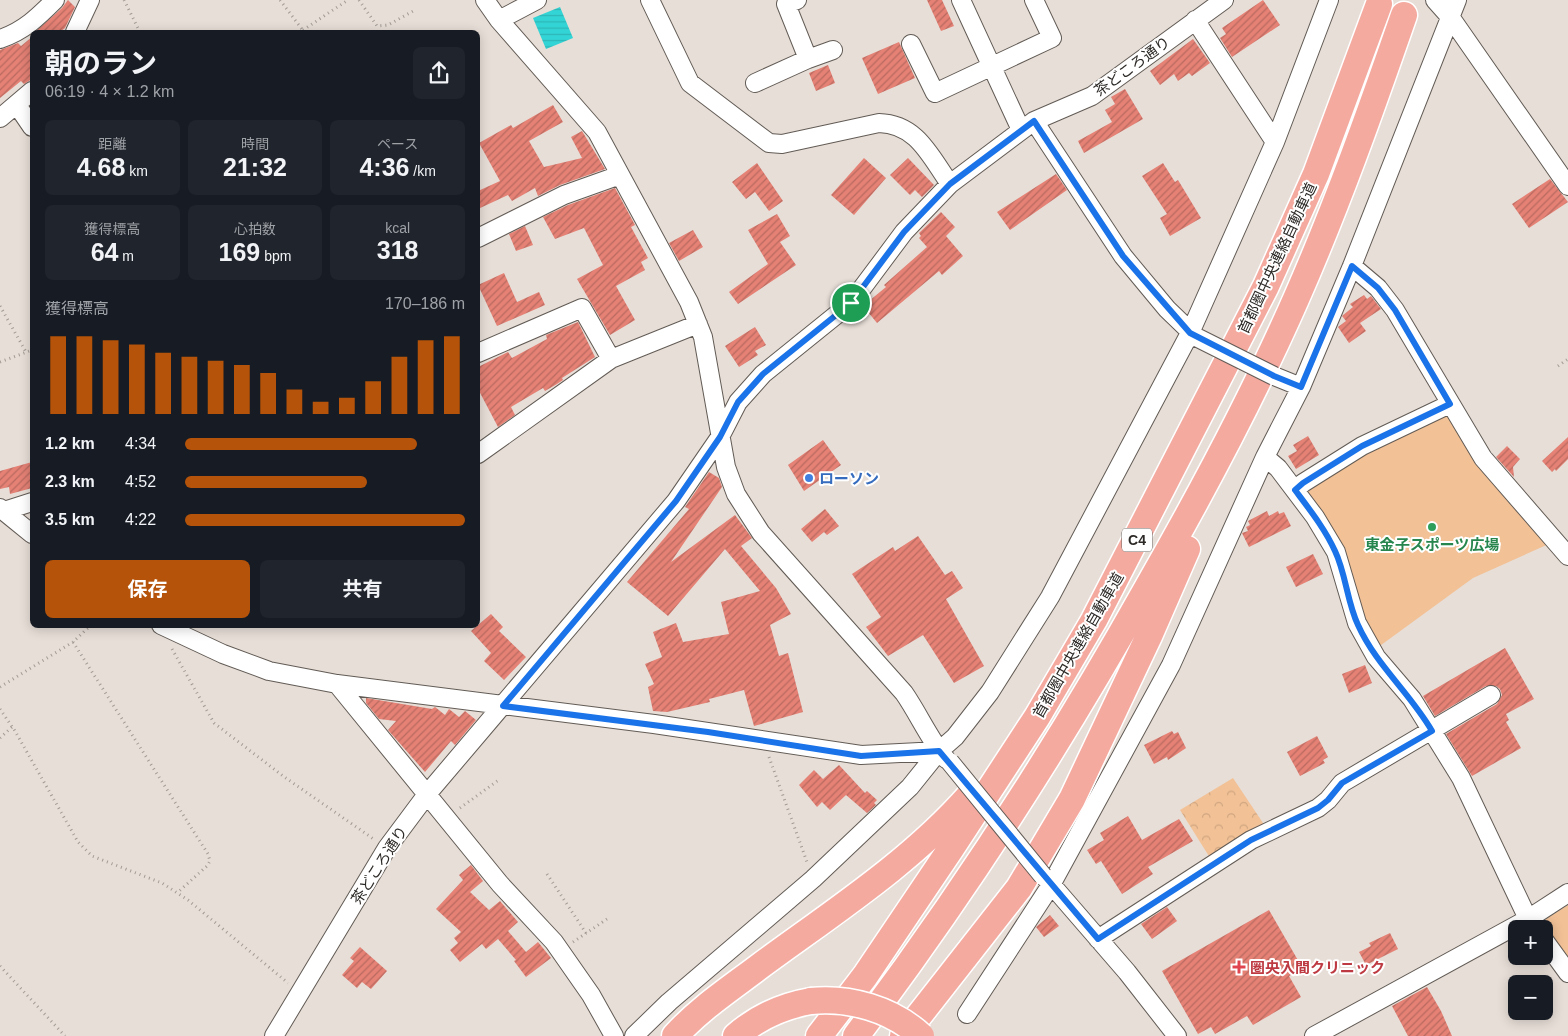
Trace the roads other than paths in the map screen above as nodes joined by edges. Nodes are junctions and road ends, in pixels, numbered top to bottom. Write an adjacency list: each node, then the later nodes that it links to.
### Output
1 (55, 0): 19 (street)
2 (90, 0): 18 (street)
3 (485, 0): 16 (street)
4 (537, 0): 16 (street)
5 (650, 0): 32 (street)
6 (961, 0): 23 (street)
7 (1034, 0): 23 (street)
8 (1224, 0): 17 (street, 茶どころ通り)
9 (1329, 0): 30 (street)
10 (1435, 0): 15 (street)
11 (1457, 0): 15 (street)
12 (789, 2): 22 (street)
13 (1379, 4): 55 (highway, 首都圏中央連絡自動車道 / C4)
14 (1404, 14): 36 (highway, 首都圏中央連絡自動車道 / C4)
15 (1451, 18): 33 (street); 35 (street)
16 (499, 20): 31 (street)
17 (1195, 20): 29 (street, 茶どころ通り); 30 (street)
18 (76, 30)
19 (0, 38)
20 (911, 44): 23 (street)
21 (833, 50): 22 (street)
22 (808, 59): 24 (street)
23 (992, 66): 29 (street)
24 (755, 83)
25 (30, 93): 26 (street)
26 (17, 105): 27 (street); 28 (street)
27 (0, 118)
28 (30, 124)
29 (1027, 125): 32 (street, 茶どころ通り); 38 (street)
30 (1275, 142): 38 (street)
31 (620, 174): 34 (street); 37 (street)
32 (950, 184): 43 (street, 茶どころ通り)
33 (1568, 186)
34 (480, 237)
35 (1352, 266): 41 (street); 42 (street)
36 (1296, 299): 74 (highway, 首都圏中央連絡自動車道 / C4); 75 (highway)
37 (698, 324): 40 (street); 43 (street)
38 (1194, 336): 41 (street, bridge); 57 (street)
39 (480, 352): 40 (street)
40 (611, 359): 44 (street)
41 (1301, 387): 45 (street)
42 (1450, 404): 46 (street); 50 (street)
43 (720, 437): 54 (street, 茶どころ通り); 57 (street)
44 (480, 453)
45 (1265, 457): 46 (street); 59 (street)
46 (1295, 490): 56 (street)
47 (30, 503): 48 (street)
48 (2, 510): 49 (street)
49 (30, 532)
50 (1568, 556)
51 (164, 633): 52 (street)
52 (337, 684): 54 (street); 58 (street)
53 (1491, 694): 56 (street)
54 (503, 706): 57 (street); 58 (street, 茶どころ通り)
55 (1037, 718): 71 (highway); 73 (highway, 首都圏中央連絡自動車道 / C4)
56 (1432, 731): 61 (street); 64 (street)
57 (944, 757): 59 (street, bridge); 70 (street)
58 (428, 793): 68 (street, 茶どころ通り); 69 (street)
59 (1047, 881): 64 (street); 67 (street)
60 (1568, 894): 62 (street)
61 (1530, 920)
62 (1537, 920)
63 (1508, 936): 78 (street)
64 (1098, 939): 77 (street)
65 (1553, 952): 66 (street)
66 (1568, 973)
67 (967, 1014)
68 (274, 1036)
69 (614, 1036)
70 (634, 1036)
71 (675, 1036)
72 (736, 1036): 76 (highway, bridge)
73 (819, 1036)
74 (856, 1036)
75 (903, 1036)
76 (921, 1036)
77 (1177, 1036)
78 (1314, 1036)

